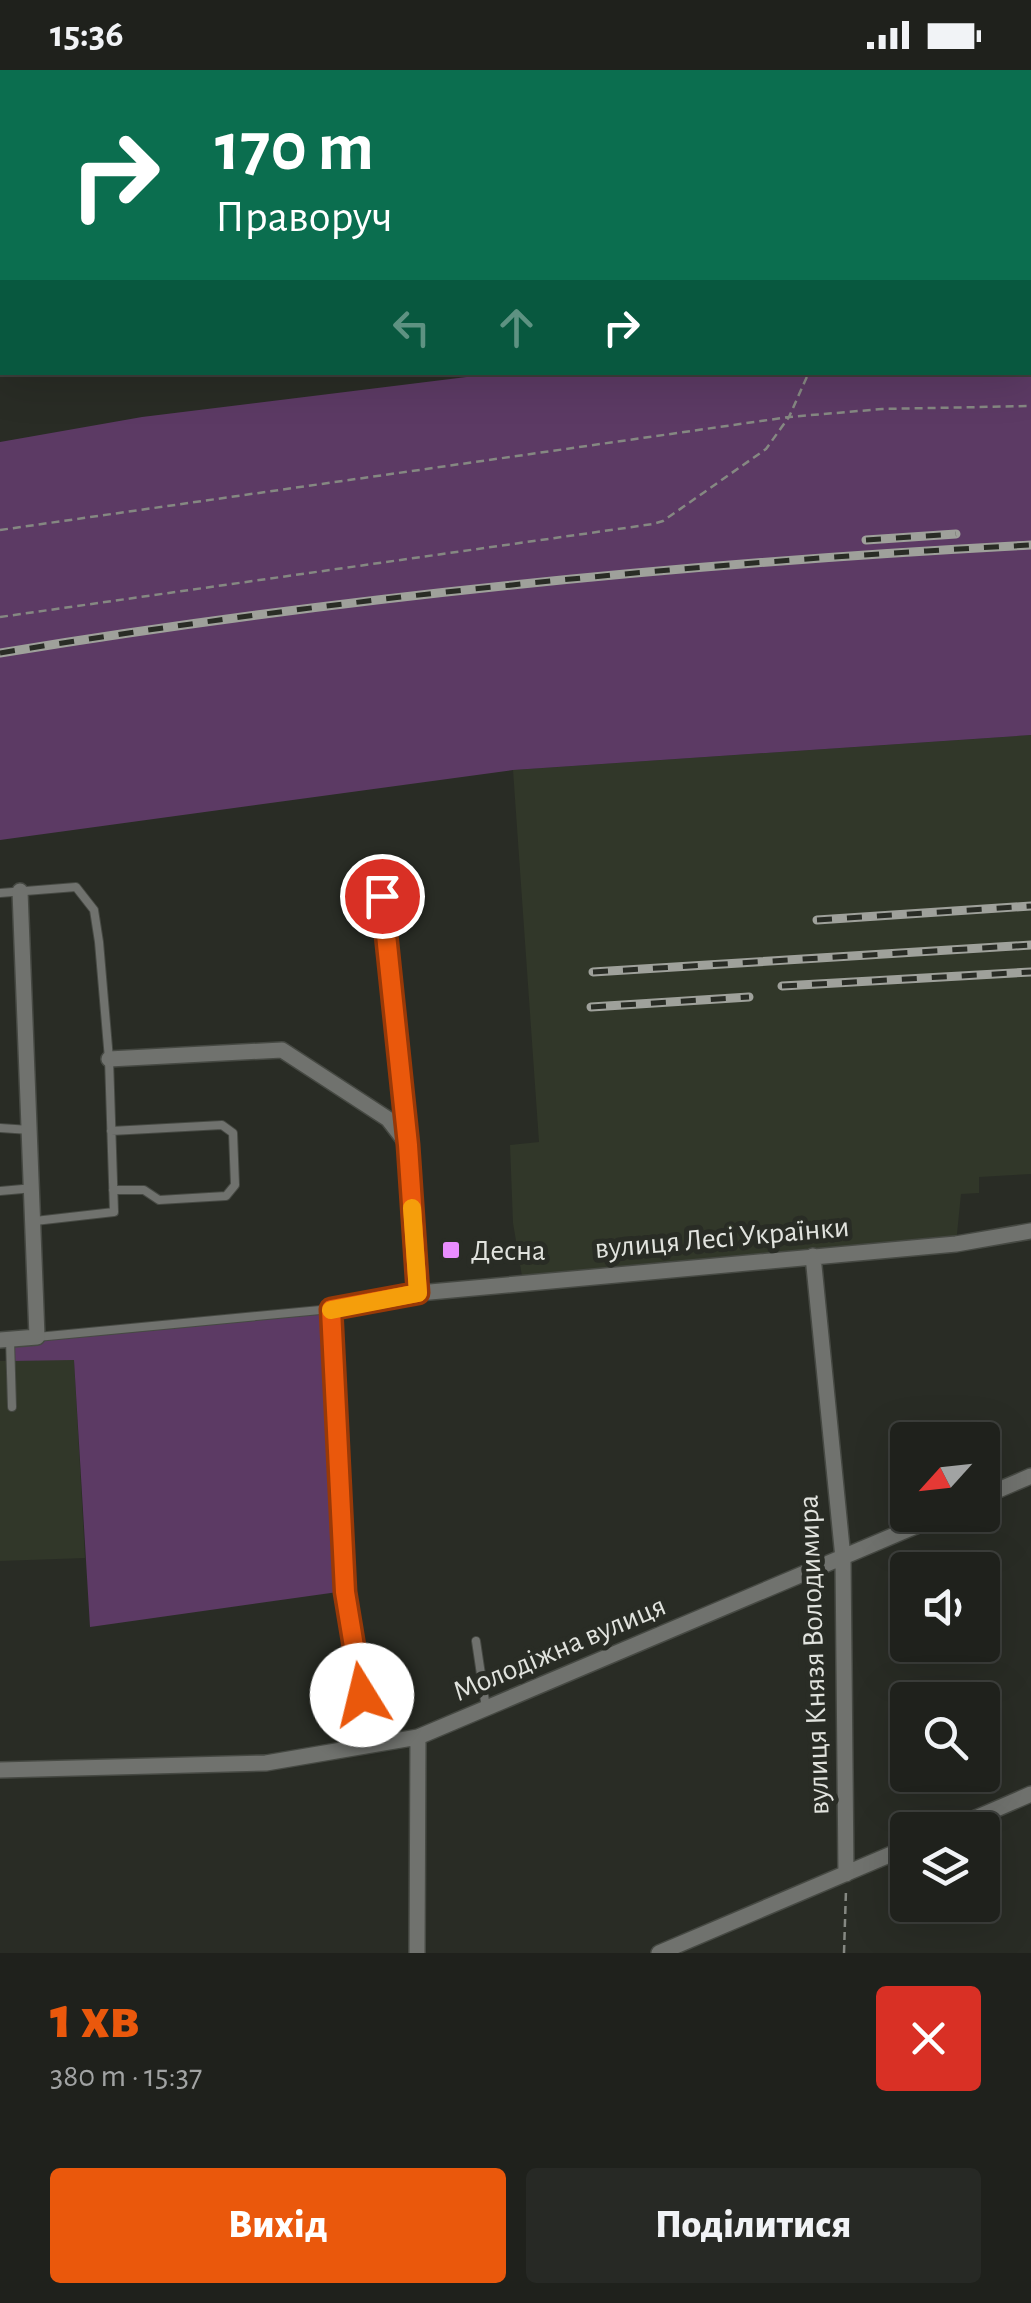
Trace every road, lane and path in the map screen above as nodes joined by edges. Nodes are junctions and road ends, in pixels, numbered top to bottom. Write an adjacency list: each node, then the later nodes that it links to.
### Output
1 (808, 375): 3 (path)
2 (1031, 406): 3 (path)
3 (789, 418): 4 (path); 5 (path)
4 (0, 530)
5 (0, 617)
6 (20, 891): 7 (lane); 9 (lane); 11 (street)
7 (0, 893)
8 (382, 896): 13 (lane)
9 (109, 1059): 12 (lane); 13 (street)
10 (0, 1128): 11 (lane)
11 (31, 1130): 14 (street)
12 (111, 1131): 15 (lane); 15 (lane)
13 (408, 1145): 20 (street)
14 (34, 1188): 16 (lane); 17 (street)
15 (113, 1190): 17 (lane)
16 (0, 1191)
17 (35, 1221): 22 (street)
18 (1031, 1231): 19 (street, вулиця Лесі Українки)
19 (813, 1256): 20 (street, вулиця Лесі Українки); 28 (street, вулиця Князя Володимира)
20 (418, 1293): 21 (lane)
21 (331, 1309): 22 (lane); 32 (lane)
22 (37, 1336): 23 (street)
23 (5, 1340): 24 (lane)
24 (12, 1407)
25 (1031, 1476): 26 (street)
26 (1000, 1489)
27 (903, 1532): 28 (street, Молодіжна вулиця)
28 (843, 1558): 30 (street, Молодіжна вулиця); 37 (street, вулиця Князя Володимира)
29 (476, 1641): 30 (lane)
30 (486, 1708): 31 (street, Молодіжна вулиця)
31 (418, 1738): 32 (street, Молодіжна вулиця); 38 (street)
32 (376, 1744): 33 (street, Молодіжна вулиця)
33 (0, 1770)
34 (1031, 1794): 35 (street)
35 (990, 1812)
36 (890, 1855): 37 (street)
37 (846, 1874): 39 (street); 40 (path)
38 (417, 1953)
39 (659, 1953)
40 (844, 1953)

